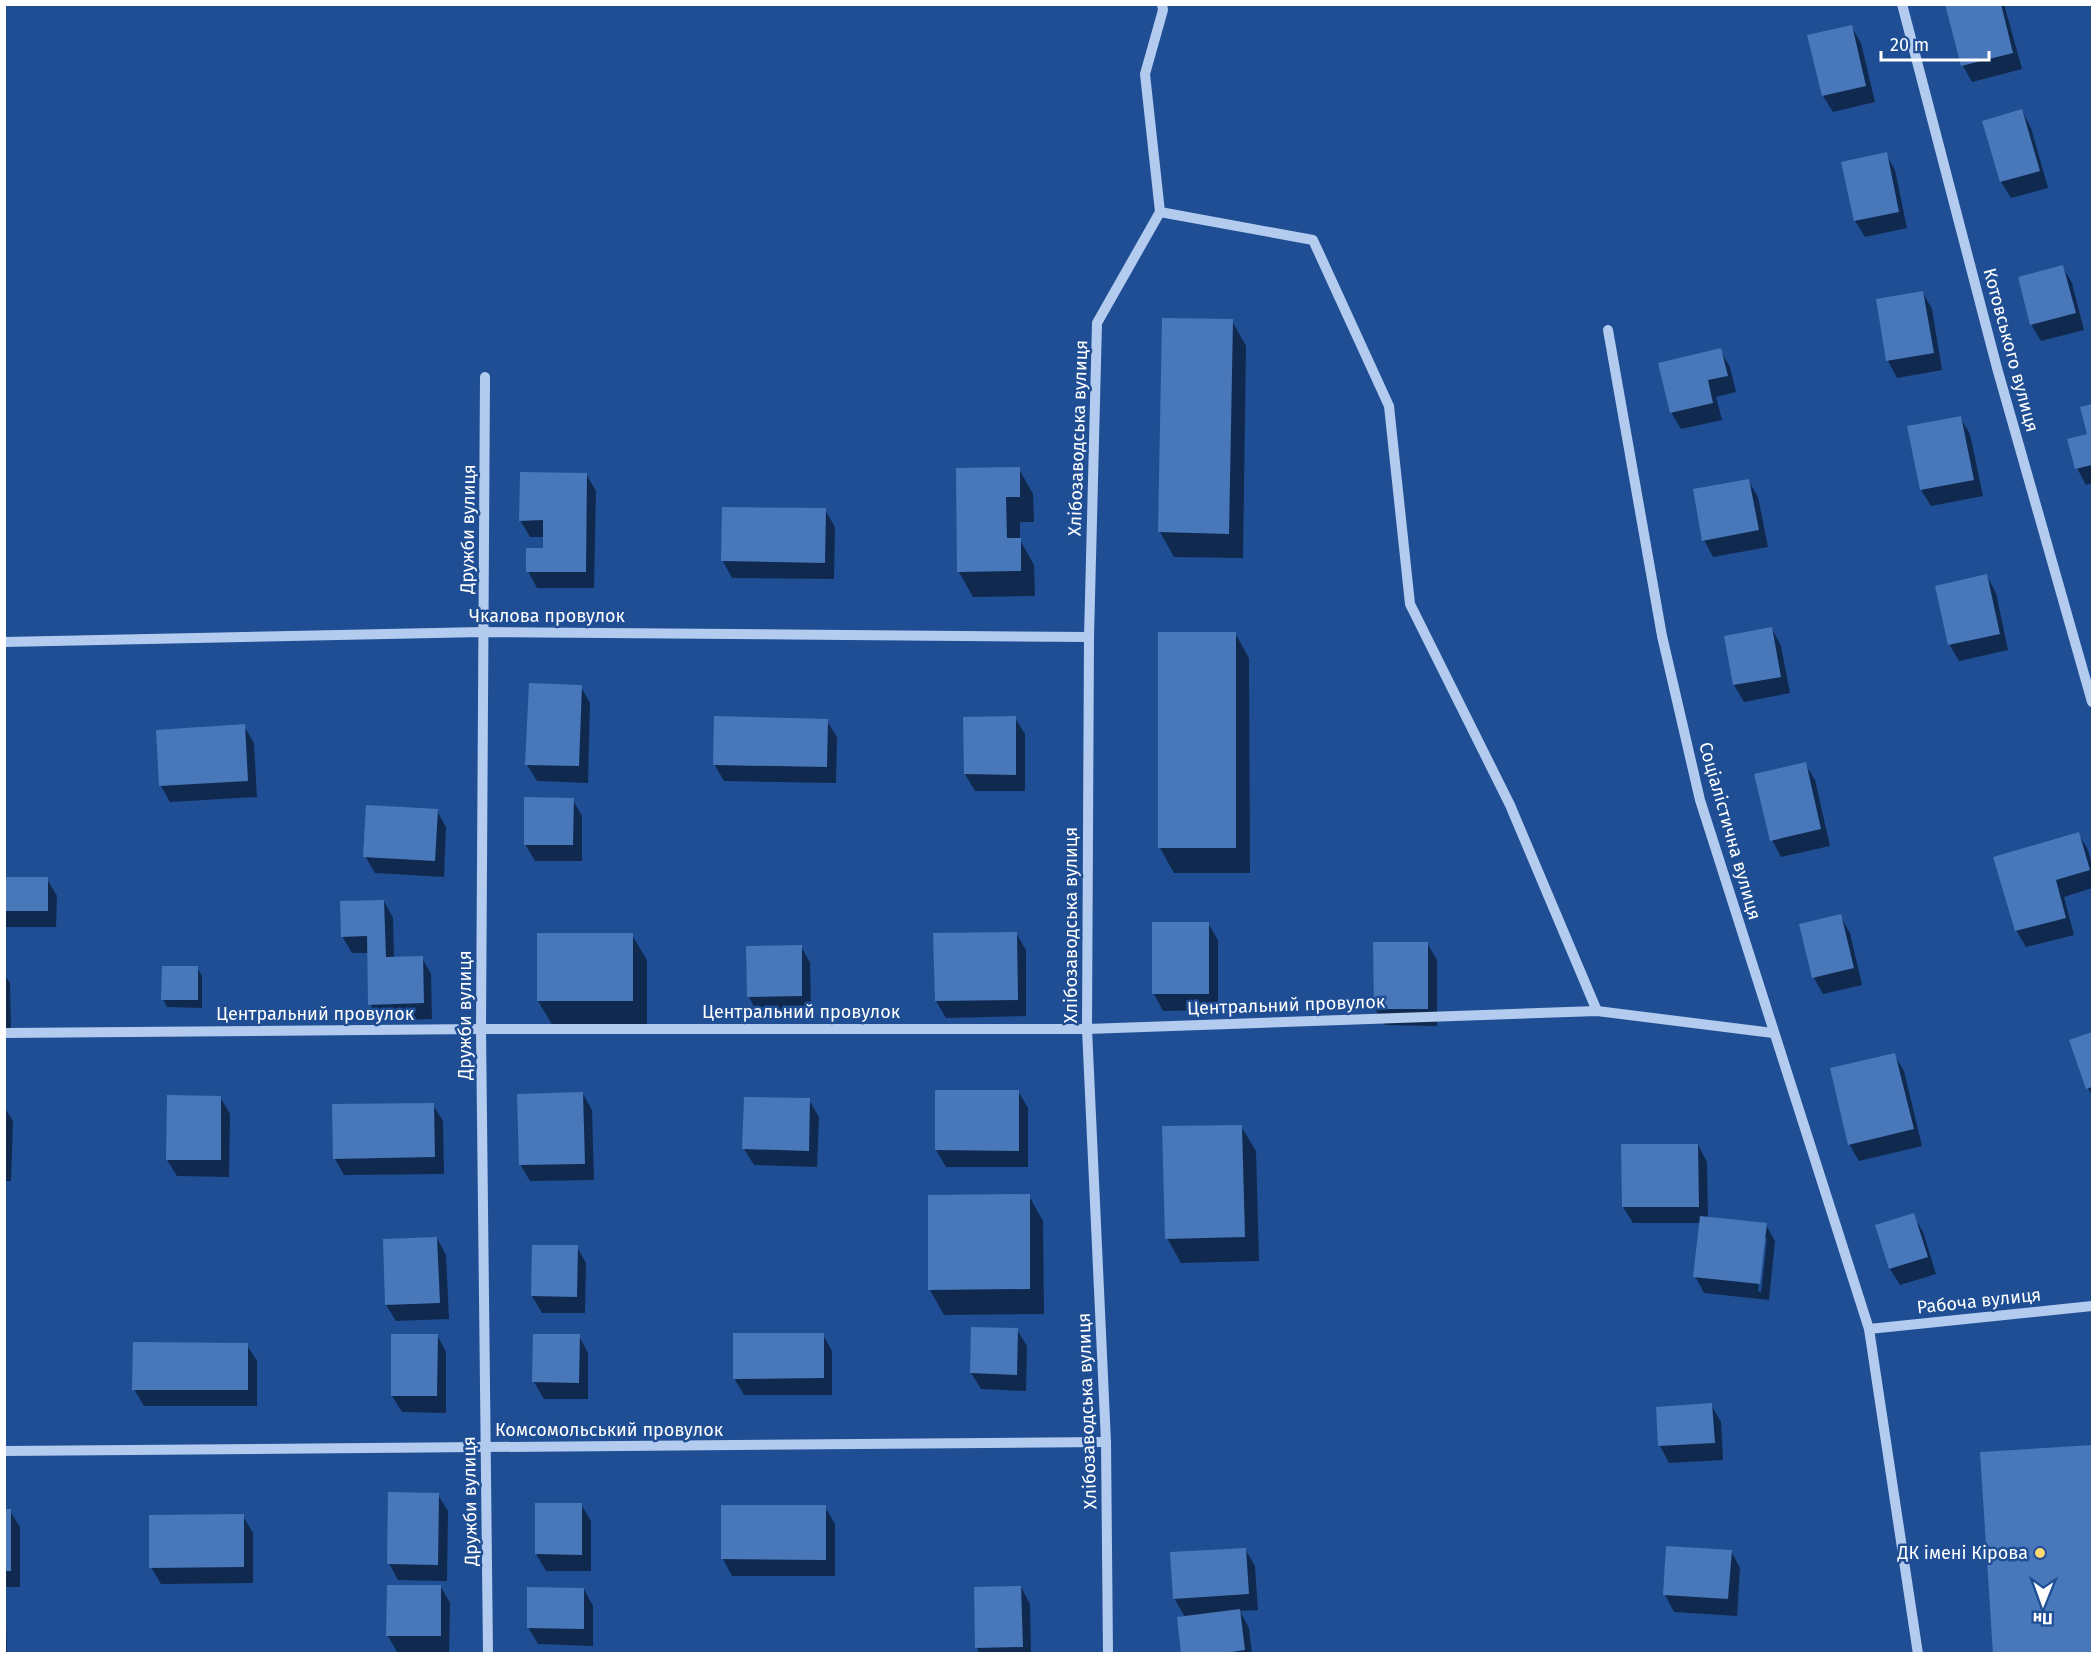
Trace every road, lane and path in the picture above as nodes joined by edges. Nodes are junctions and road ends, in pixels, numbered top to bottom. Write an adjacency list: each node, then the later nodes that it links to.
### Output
1 (1162, 4): 3 (street)
2 (1902, 4): 9 (street, Котовського вулиця)
3 (1160, 212): 7 (street, Хлібозаводська вулиця); 10 (street)
4 (1608, 330): 14 (street, Соціалістична вулиця)
5 (485, 377): 6 (street, Дружби вулиця)
6 (483, 632): 7 (street, Чкалова провулок); 8 (street, Чкалова провулок); 11 (street, Дружби вулиця)
7 (1089, 637): 12 (street, Хлібозаводська вулиця)
8 (4, 642)
9 (2092, 702)
10 (1597, 1011): 12 (street, Центральний провулок); 14 (street, Центральний провулок)
11 (481, 1029): 12 (street, Центральний провулок); 13 (street, Центральний провулок); 18 (street, Дружби вулиця)
12 (1087, 1029): 17 (street, Хлібозаводська вулиця)
13 (4, 1033)
14 (1773, 1033): 16 (street, Соціалістична вулиця)
15 (2092, 1306): 16 (street, Рабоча вулиця)
16 (1869, 1329): 22 (street, Соціалістична вулиця)
17 (1106, 1442): 18 (street, Комсомольський провулок); 21 (street, Хлібозаводська вулиця)
18 (486, 1447): 19 (street, Комсомольський провулок); 20 (street, Дружби вулиця)
19 (4, 1451)
20 (488, 1653)
21 (1108, 1653)
22 (1918, 1653)

